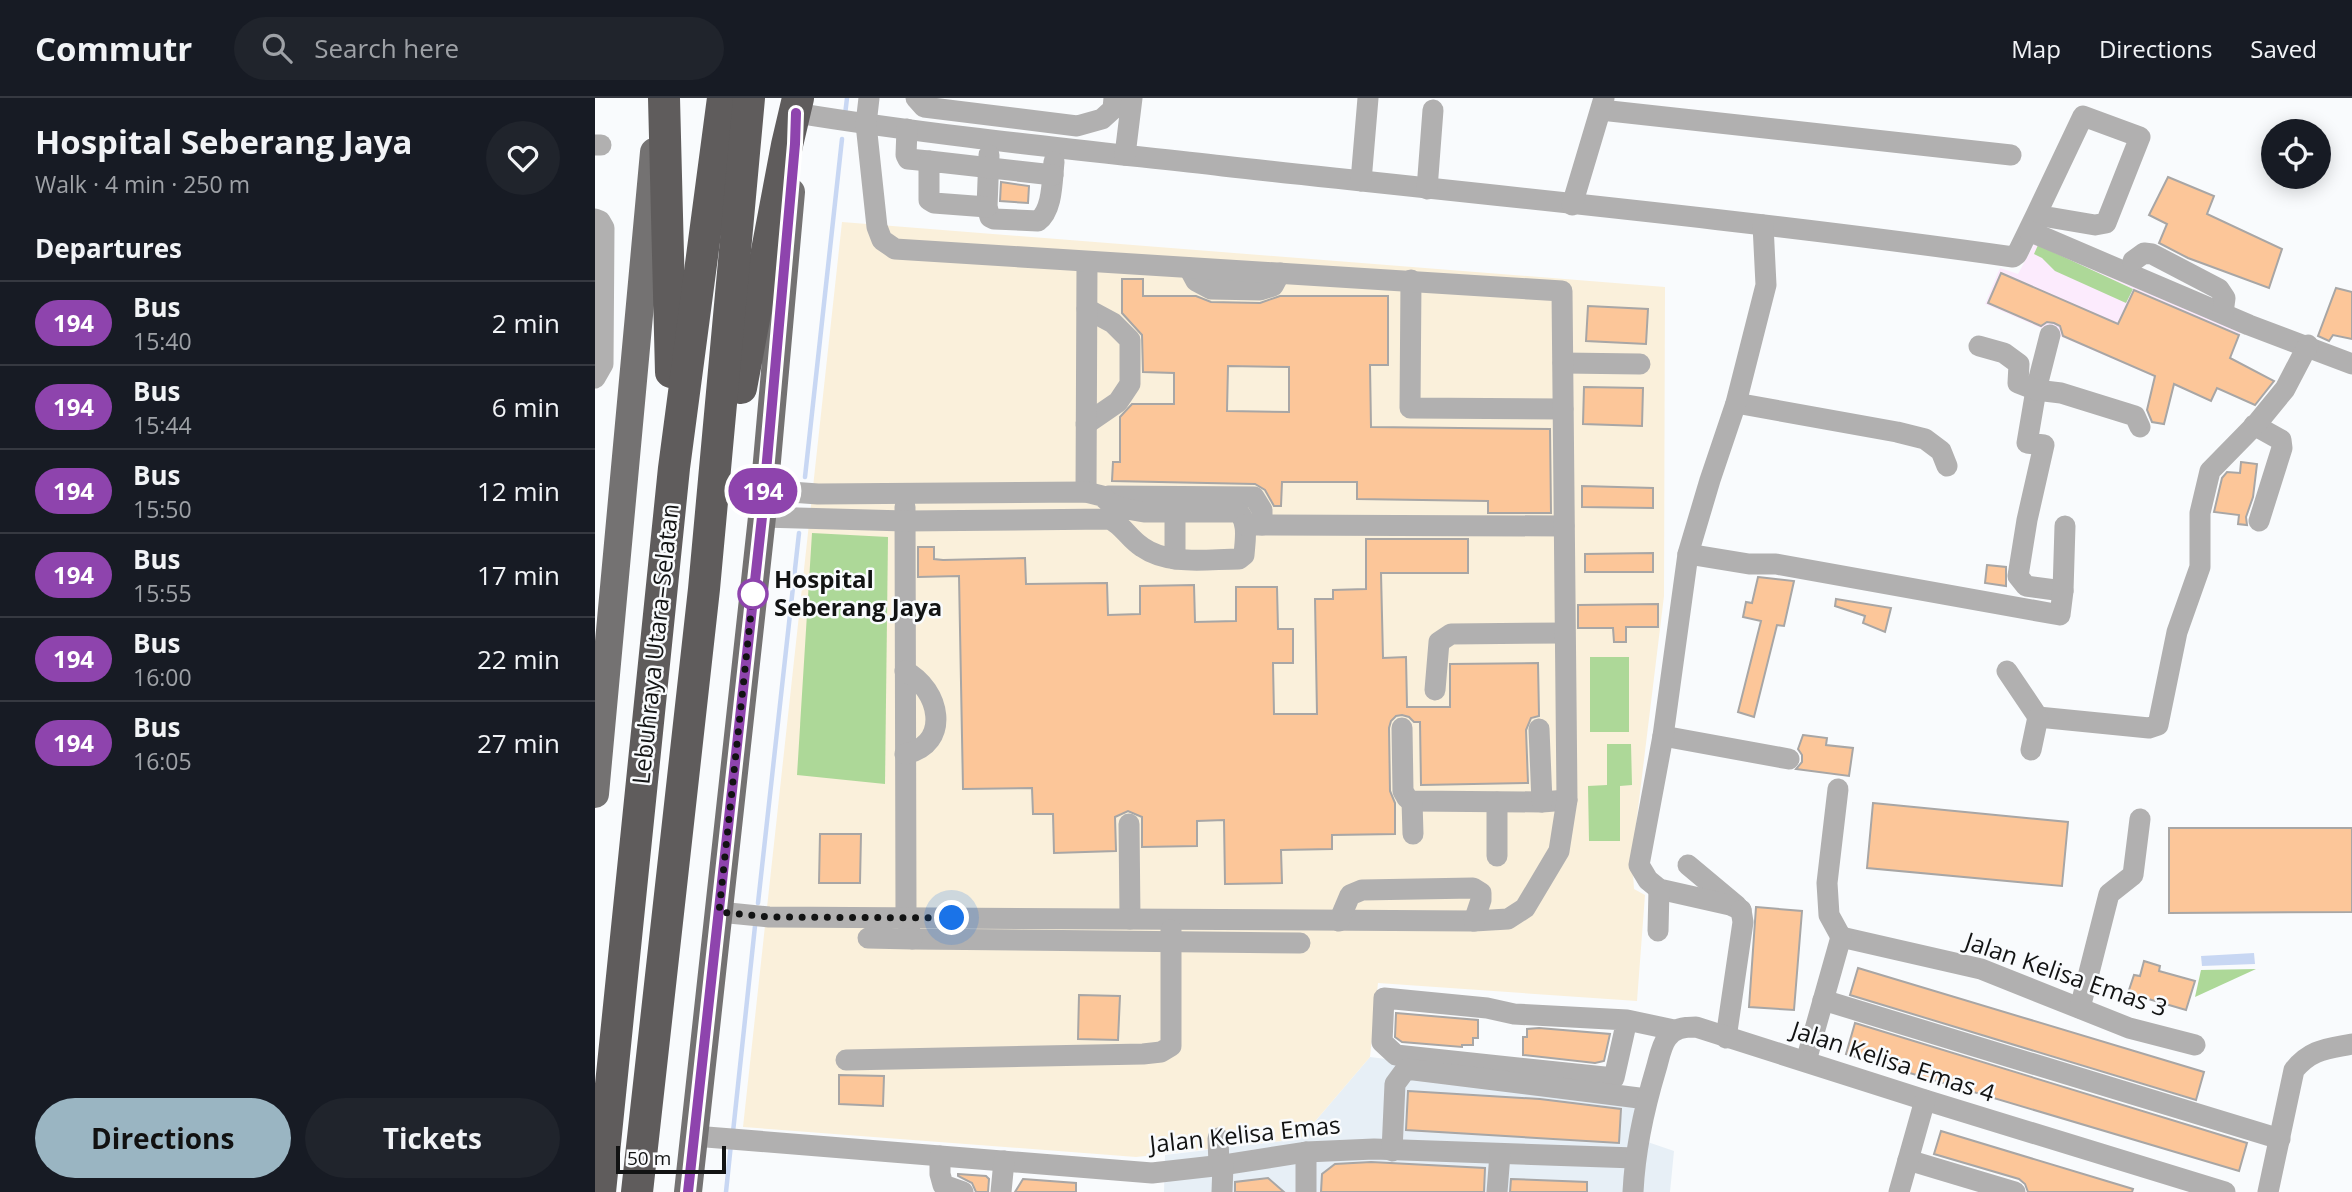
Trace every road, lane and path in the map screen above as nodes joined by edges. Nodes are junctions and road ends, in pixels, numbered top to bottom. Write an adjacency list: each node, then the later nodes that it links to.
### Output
1 (661, 98): 49 (highway); 76 (main road)
2 (723, 98): 49 (highway, Lebuhraya Utara–Selatan)
3 (749, 98): 63 (highway, Lebuhraya Utara–Selatan)
4 (869, 98): 12 (street)
5 (916, 98): 13 (street)
6 (1114, 98): 13 (street)
7 (1132, 98): 17 (street)
8 (1368, 98): 22 (street)
9 (1602, 104): 18 (street); 24 (street)
10 (797, 105): 12 (street); 53 (main road); 63 (highway)
11 (1433, 110): 23 (street)
12 (866, 124): 14 (street); 30 (street)
13 (1077, 125): 16 (street)
14 (907, 129): 15 (street); 19 (street)
15 (990, 139): 16 (street); 20 (street)
16 (1066, 148): 17 (street); 21 (street)
17 (1125, 155): 22 (street)
18 (2011, 155)
19 (929, 161): 20 (street); 25 (street)
20 (988, 169): 21 (street); 25 (street)
21 (1053, 175): 25 (street)
22 (1361, 181): 23 (street)
23 (1427, 189): 24 (street)
24 (1572, 205): 28 (street)
25 (987, 207)
26 (598, 220): 32 (street)
27 (2032, 223): 27 (street); 28 (street); 34 (street)
28 (1763, 225): 43 (street)
29 (2133, 261): 34 (street)
30 (1087, 263): 31 (street); 33 (street)
31 (1411, 280): 38 (street); 44 (street)
32 (599, 300): 41 (street)
33 (1087, 309): 45 (street); 45 (street)
34 (2223, 313): 36 (street)
35 (2050, 335): 42 (street)
36 (2308, 345): 40 (street); 46 (street)
37 (1979, 346): 42 (street)
38 (1563, 363): 39 (street); 44 (street)
39 (1640, 364)
40 (2352, 364)
41 (595, 378)
42 (2036, 390): 47 (street); 64 (street)
43 (1736, 403): 48 (street); 61 (street)
44 (1563, 409): 59 (street)
45 (1086, 424): 52 (street)
46 (2254, 425): 57 (street); 69 (street)
47 (2140, 427)
48 (1947, 466)
49 (674, 468): 125 (highway, Lebuhraya Utara–Selatan)
50 (1022, 493): 51 (street); 52 (street); 55 (street)
51 (905, 494): 53 (street); 56 (street)
52 (1094, 494): 54 (street); 58 (street)
53 (762, 503): 56 (street); 90 (main road)
54 (1175, 513): 58 (street); 62 (street)
55 (1021, 520): 56 (street); 62 (street)
56 (905, 521): 66 (street)
57 (2259, 522)
58 (1254, 525): 59 (street); 62 (street)
59 (1564, 526): 65 (street)
60 (2065, 526): 64 (street)
61 (1688, 554): 64 (street); 72 (street)
62 (1175, 559)
63 (704, 589): 126 (highway, Lebuhraya Utara–Selatan)
64 (2063, 591)
65 (1565, 633): 68 (street); 79 (street)
66 (905, 671): 74 (street); 74 (street)
67 (2007, 671): 69 (street)
68 (1435, 690)
69 (2038, 717): 73 (street)
70 (1402, 728): 80 (street)
71 (1539, 729): 82 (street)
72 (1663, 736): 75 (street); 88 (street)
73 (2031, 750)
74 (905, 754): 91 (street)
75 (1789, 759)
76 (596, 762): 78 (main road)
77 (1838, 789): 97 (street)
78 (595, 794)
79 (1567, 800): 82 (street); 95 (street)
80 (1412, 801): 81 (street); 85 (street)
81 (1497, 802): 82 (street); 86 (street)
82 (1542, 802)
83 (2140, 819): 103 (street)
84 (1129, 824): 92 (street)
85 (1413, 834)
86 (1497, 856)
87 (1688, 865): 89 (street)
88 (1659, 889): 89 (street); 96 (street)
89 (1741, 910): 106 (street)
90 (719, 912): 91 (street); 113 (main road)
91 (906, 917): 92 (street); 99 (street)
92 (1130, 919): 93 (street)
93 (1171, 919): 94 (street); 100 (street)
94 (1339, 920): 95 (street); 95 (street)
95 (1474, 922)
96 (1658, 931)
97 (1841, 937): 102 (street); 103 (street, Jalan Kelisa Emas 3)
98 (868, 938): 99 (street)
99 (912, 939): 100 (street)
100 (1171, 942): 101 (street); 109 (street)
101 (1300, 943)
102 (1823, 1000): 110 (street); 115 (street)
103 (2080, 1008): 108 (street, Jalan Kelisa Emas 3)
104 (1627, 1020): 104 (street, Jalan Kelisa Emas 4); 105 (street, Jalan Kelisa Emas 4)
105 (1674, 1030): 106 (street, Jalan Kelisa Emas 4); 111 (street)
106 (1726, 1038): 110 (street, Jalan Kelisa Emas 4)
107 (2352, 1044): 115 (street)
108 (2195, 1045)
109 (846, 1060)
110 (1806, 1061): 112 (street, Jalan Kelisa Emas 4)
111 (1647, 1099): 116 (street); 120 (street)
112 (1925, 1100): 121 (street); 136 (street, Jalan Kelisa Emas 4)
113 (703, 1137): 119 (street, Jalan Kelisa Emas); 127 (main road)
114 (1218, 1138): 123 (street)
115 (2280, 1139): 137 (street)
116 (1392, 1151): 117 (street, Jalan Kelisa Emas); 118 (street, Jalan Kelisa Emas)
117 (1306, 1152): 123 (street, Jalan Kelisa Emas); 131 (street)
118 (1500, 1154): 120 (street, Jalan Kelisa Emas); 132 (street)
119 (940, 1156): 122 (street, Jalan Kelisa Emas); 128 (street)
120 (1635, 1158): 133 (street)
121 (1908, 1160): 134 (street); 135 (street)
122 (1004, 1161): 124 (street, Jalan Kelisa Emas); 129 (street)
123 (1221, 1165): 124 (street, Jalan Kelisa Emas); 130 (street)
124 (1152, 1182)
125 (600, 1192)
126 (637, 1192)
127 (688, 1192)
128 (963, 1192)
129 (1001, 1192)
130 (1222, 1192)
131 (1306, 1192)
132 (1497, 1192)
133 (1633, 1192)
134 (1899, 1192)
135 (2015, 1192)
136 (2225, 1192)
137 (2268, 1192)

